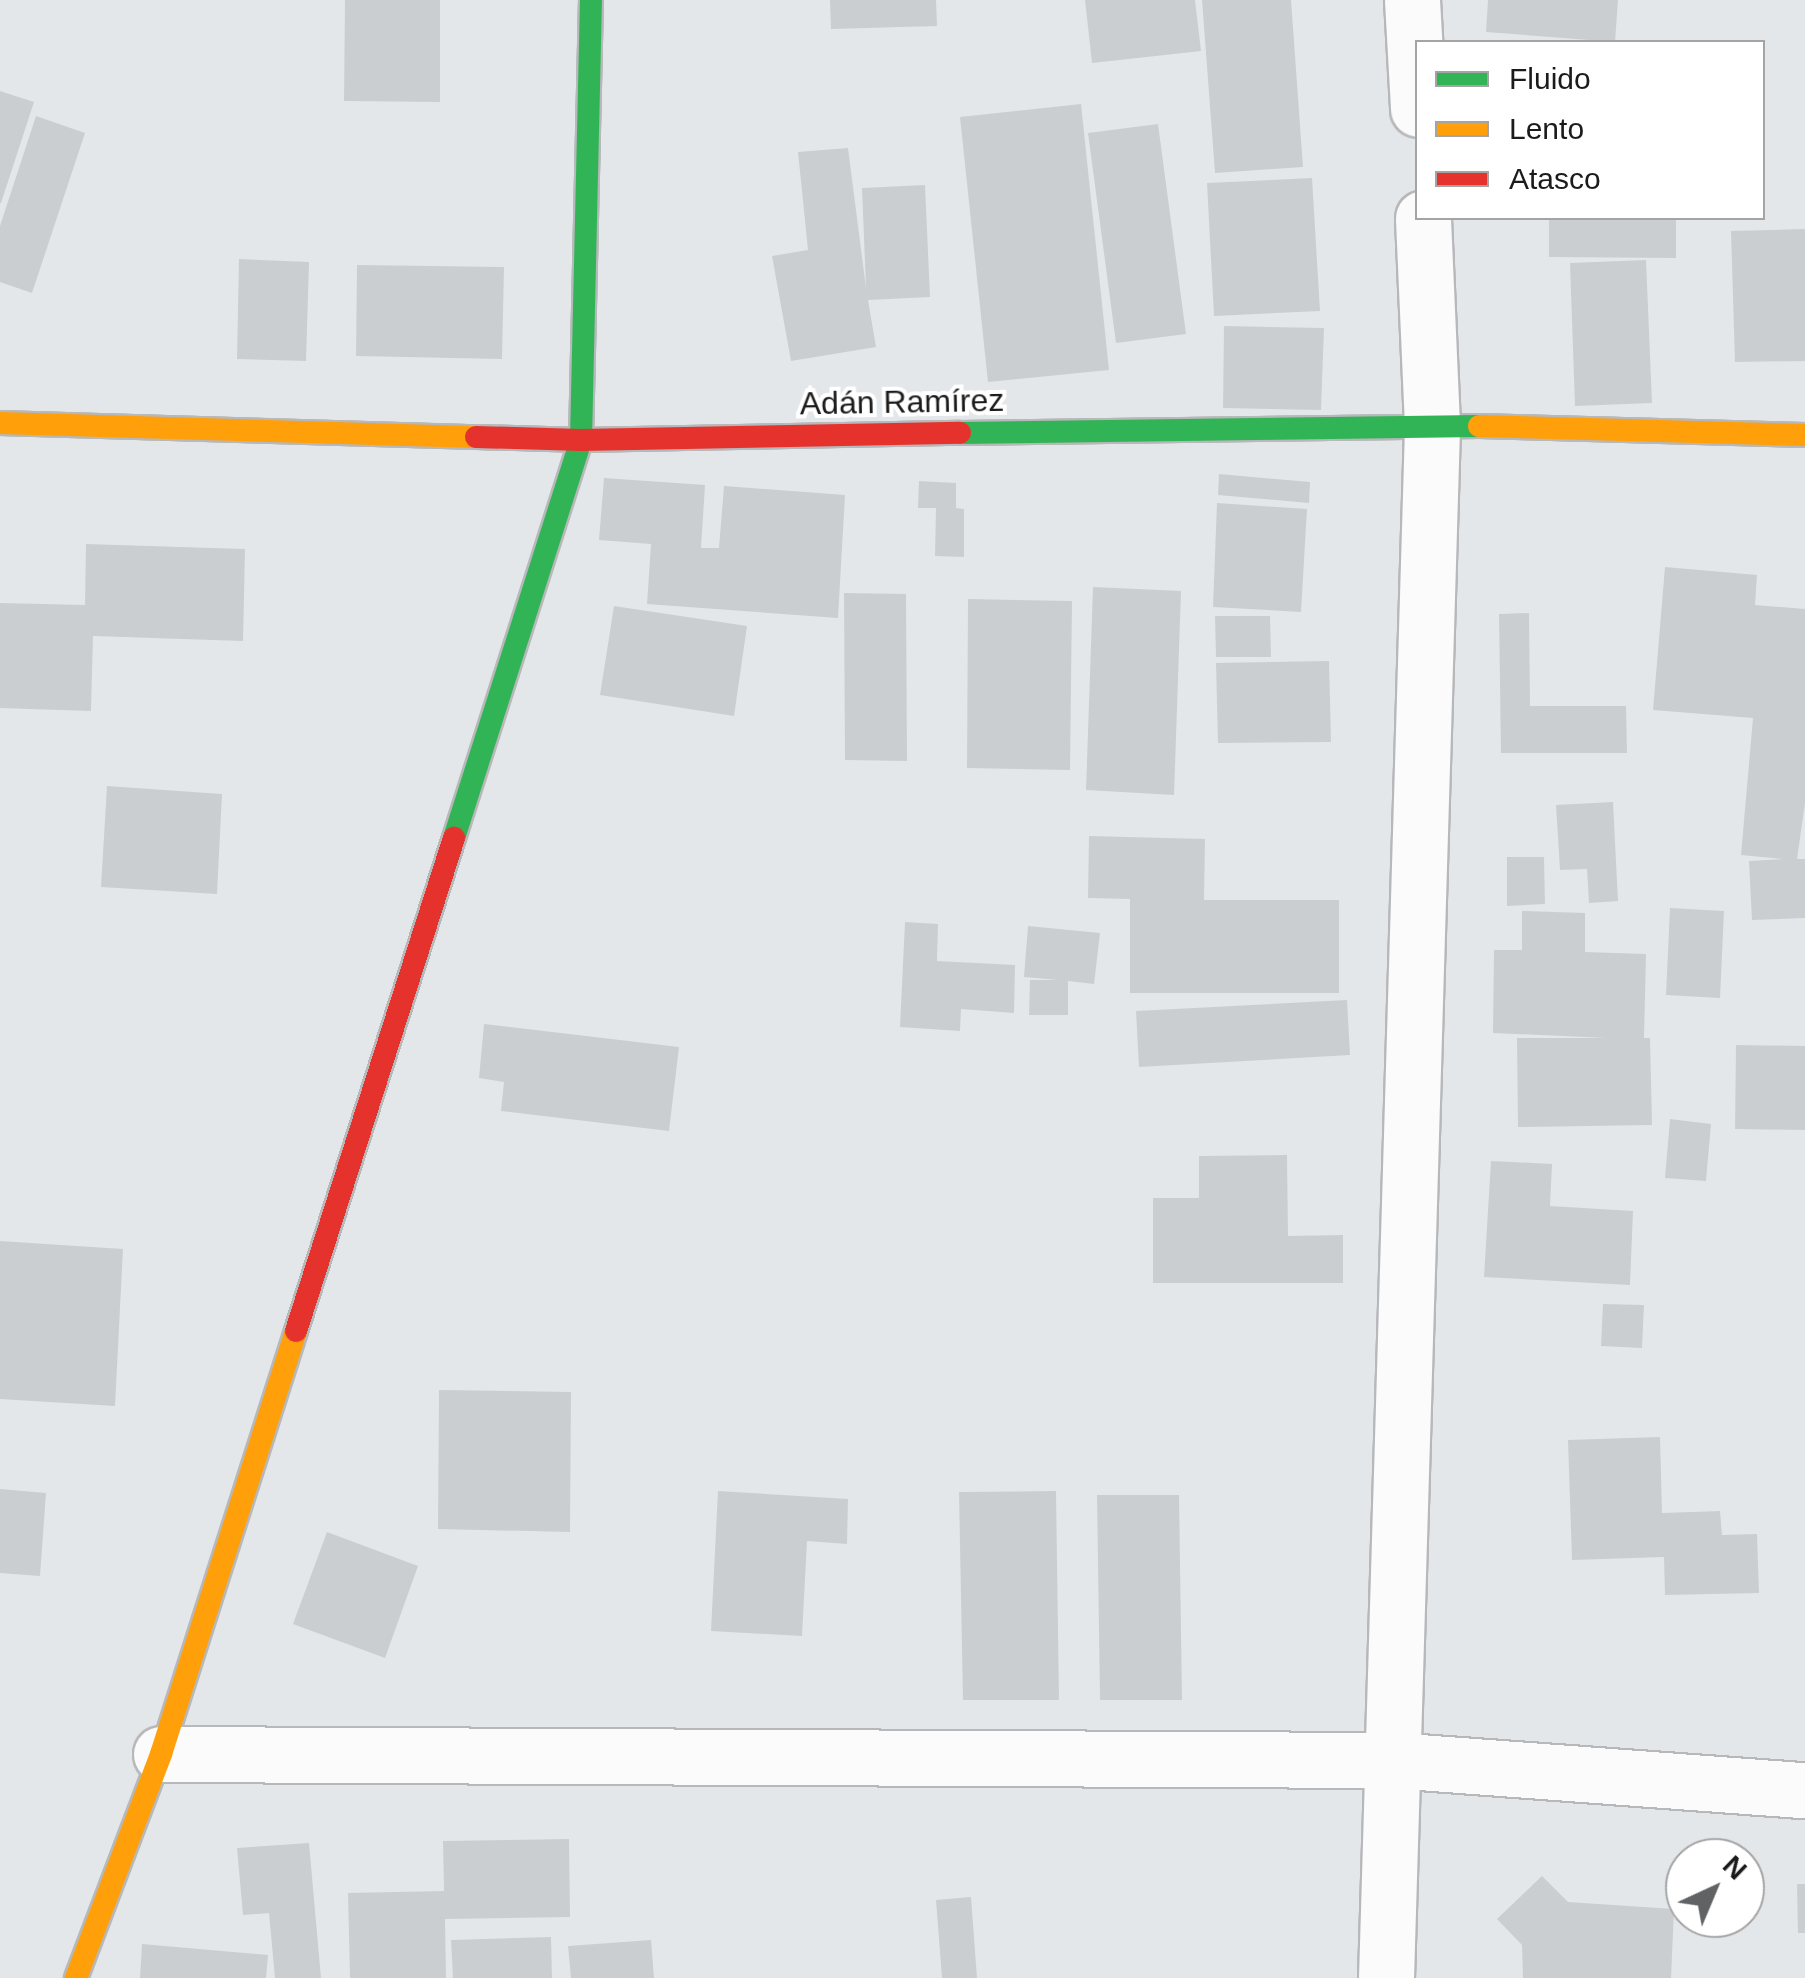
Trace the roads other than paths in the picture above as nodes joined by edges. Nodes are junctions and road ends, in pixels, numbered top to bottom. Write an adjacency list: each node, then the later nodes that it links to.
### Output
1 (592, 0): 8 (street)
2 (1412, 0): 3 (street)
3 (1415, 54)
4 (1422, 220): 6 (street)
5 (0, 423): 8 (street, Adán Ramírez)
6 (1432, 424): 7 (street, Adán Ramírez); 8 (street, Adán Ramírez); 10 (street)
7 (1805, 436)
8 (581, 440): 9 (street)
9 (161, 1754): 10 (street); 12 (street)
10 (1392, 1760): 11 (street); 13 (street)
11 (1805, 1790)
12 (76, 1978)
13 (1386, 1978)

